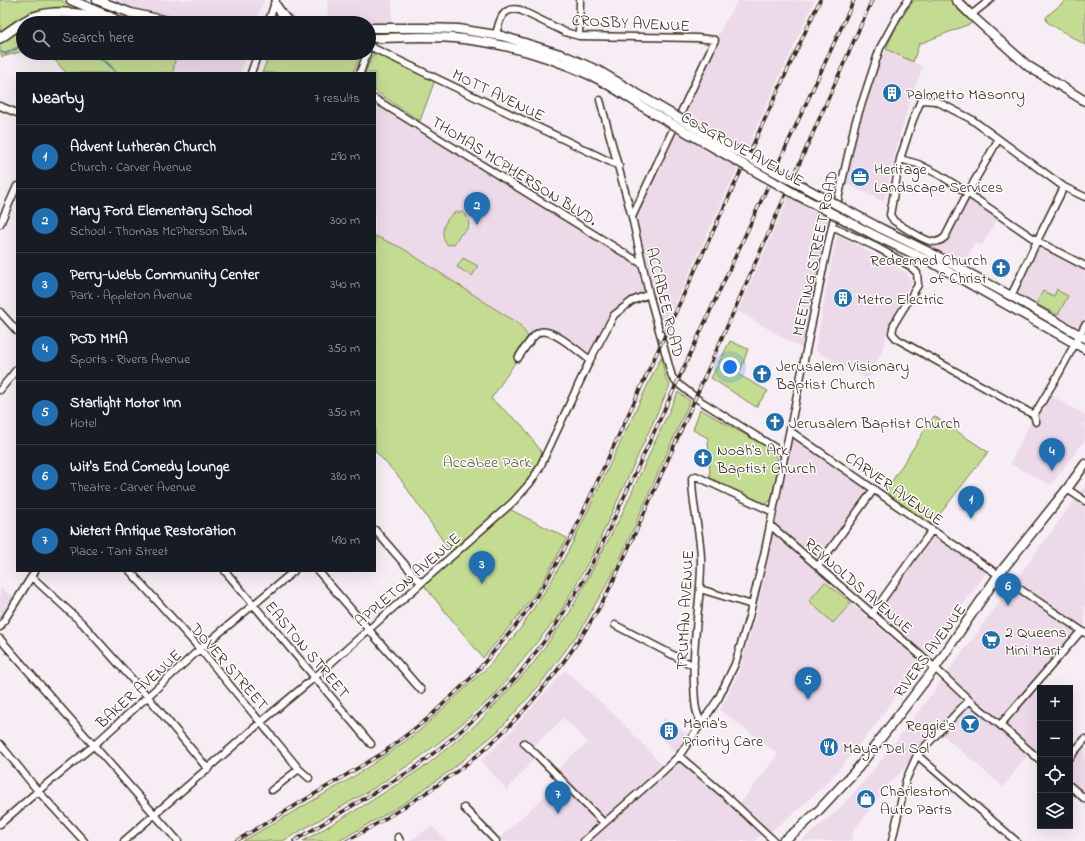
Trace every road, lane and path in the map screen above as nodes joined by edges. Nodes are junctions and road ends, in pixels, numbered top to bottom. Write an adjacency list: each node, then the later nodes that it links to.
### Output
1 (71, 0): 11 (main road)
2 (97, 0): 12 (main road)
3 (580, 0): 18 (street)
4 (908, 0): 40 (street, MEETING STREET ROAD)
5 (956, 0): 8 (main road)
6 (990, 0): 8 (street)
7 (275, 2): 13 (street); 14 (main road)
8 (971, 15): 28 (main road)
9 (38, 16): 10 (highway)
10 (85, 16)
11 (108, 16)
12 (145, 16)
13 (270, 16)
14 (284, 16)
15 (16, 27): 19 (highway)
16 (376, 28): 17 (main road, COSGROVE AVENUE)
17 (496, 35): 18 (street, CROSBY AVENUE); 45 (main road, COSGROVE AVENUE, bridge)
18 (579, 36): 38 (street, CROSBY AVENUE)
19 (0, 38)
20 (376, 38): 50 (main road, COSGROVE AVENUE, bridge)
21 (376, 49): 33 (street, MOTT AVENUE)
22 (256, 60): 24 (street)
23 (365, 60): 25 (street)
24 (251, 72)
25 (360, 72)
26 (376, 99): 42 (street, THOMAS MCPHERSON BLVD.)
27 (600, 100): 33 (street, ACCABEE ROAD)
28 (1085, 101)
29 (0, 106): 30 (street)
30 (16, 113)
31 (998, 140): 32 (street); 34 (street); 36 (street)
32 (900, 159): 36 (street); 36 (street)
33 (619, 166): 38 (street, ACCABEE ROAD)
34 (1064, 187): 37 (street); 41 (street)
35 (16, 188): 39 (street)
36 (967, 194): 41 (street)
37 (1085, 197)
38 (632, 217): 42 (street, ACCABEE ROAD)
39 (0, 224)
40 (832, 226): 56 (street); 58 (street, MEETING STREET ROAD)
41 (1037, 241): 43 (street); 45 (street)
42 (642, 264): 44 (street, ACCABEE ROAD)
43 (1085, 266)
44 (649, 294): 53 (street, APPLETON AVENUE); 59 (street, ACCABEE ROAD)
45 (1011, 296): 49 (main road, COSGROVE AVENUE)
46 (0, 312): 48 (street)
47 (1085, 324): 49 (street)
48 (16, 330)
49 (1082, 337): 50 (street)
50 (1075, 344): 51 (main road, COSGROVE AVENUE); 56 (street)
51 (1085, 349)
52 (518, 358): 53 (street)
53 (590, 360): 75 (street, APPLETON AVENUE)
54 (16, 370): 55 (street)
55 (0, 390)
56 (1034, 415): 57 (street)
57 (1036, 422)
58 (790, 431): 59 (street, MEETING STREET ROAD); 62 (street, CARVER AVENUE)
59 (785, 454): 64 (street, MEETING STREET ROAD)
60 (1085, 464): 61 (main road, RIVERS AVENUE)
61 (1067, 488): 63 (street); 74 (main road, RIVERS AVENUE)
62 (874, 489): 66 (street, CARVER AVENUE); 68 (street)
63 (1085, 501)
64 (773, 512): 65 (street, MEETING STREET ROAD); 76 (street, TRUMAN AVENUE)
65 (770, 525): 68 (street, REYNOLDS AVENUE); 78 (street, MEETING STREET ROAD)
66 (932, 530): 74 (street, CARVER AVENUE); 79 (street)
67 (376, 531): 75 (street)
68 (818, 566): 79 (street, REYNOLDS AVENUE)
69 (131, 572): 85 (street, DOVER STREET)
70 (226, 572): 77 (street, EASTON STREET)
71 (293, 572): 77 (street, BAKER AVENUE)
72 (319, 572): 82 (street)
73 (33, 574): 81 (street); 90 (street)
74 (999, 574): 83 (street, CARVER AVENUE); 87 (main road, RIVERS AVENUE)
75 (421, 583): 82 (street, APPLETON AVENUE)
76 (700, 589): 78 (street); 86 (street, TRUMAN AVENUE)
77 (254, 605): 85 (street, BAKER AVENUE); 88 (street, EASTON STREET)
78 (752, 605): 93 (street, MEETING STREET ROAD)
79 (872, 614): 87 (street, REYNOLDS AVENUE)
80 (615, 625): 86 (street)
81 (0, 627)
82 (369, 630): 88 (street, APPLETON AVENUE); 89 (street)
83 (1083, 632): 94 (street)
84 (0, 640): 99 (street)
85 (200, 649): 90 (street, BAKER AVENUE); 92 (street, DOVER STREET)
86 (694, 666): 93 (street, TRUMAN AVENUE)
87 (935, 668): 91 (street, REYNOLDS AVENUE); 121 (main road, RIVERS AVENUE)
88 (315, 677): 92 (street, APPLETON AVENUE); 98 (street, EASTON STREET)
89 (421, 690)
90 (148, 697): 99 (street, BAKER AVENUE); 104 (street)
91 (969, 700): 94 (street, REYNOLDS AVENUE); 101 (street)
92 (261, 722): 104 (street, APPLETON AVENUE); 105 (street, DOVER STREET)
93 (702, 722): 102 (street, MEETING STREET ROAD)
94 (1000, 725): 103 (street, REYNOLDS AVENUE)
95 (1085, 739): 100 (street)
96 (524, 743): 114 (street)
97 (0, 744): 109 (street)
98 (371, 744)
99 (93, 746): 109 (street, BAKER AVENUE); 112 (street)
100 (1073, 753)
101 (918, 755): 122 (street); 123 (street)
102 (679, 756): 114 (street, MEETING STREET ROAD); 120 (street)
103 (1037, 757)
104 (208, 769): 112 (street, APPLETON AVENUE)
105 (299, 769): 106 (street, DOVER STREET); 108 (street)
106 (309, 778)
107 (1073, 789): 110 (street)
108 (272, 790)
109 (38, 791): 113 (street, BAKER AVENUE); 115 (street)
110 (1085, 799)
111 (464, 808): 118 (street)
112 (155, 814): 116 (street, APPLETON AVENUE); 117 (street)
113 (0, 824)
114 (604, 824): 119 (street, MEETING STREET ROAD)
115 (84, 841)
116 (124, 841)
117 (178, 841)
118 (496, 841)
119 (584, 841)
120 (774, 841)
121 (783, 841)
122 (893, 841)
123 (1016, 841)

